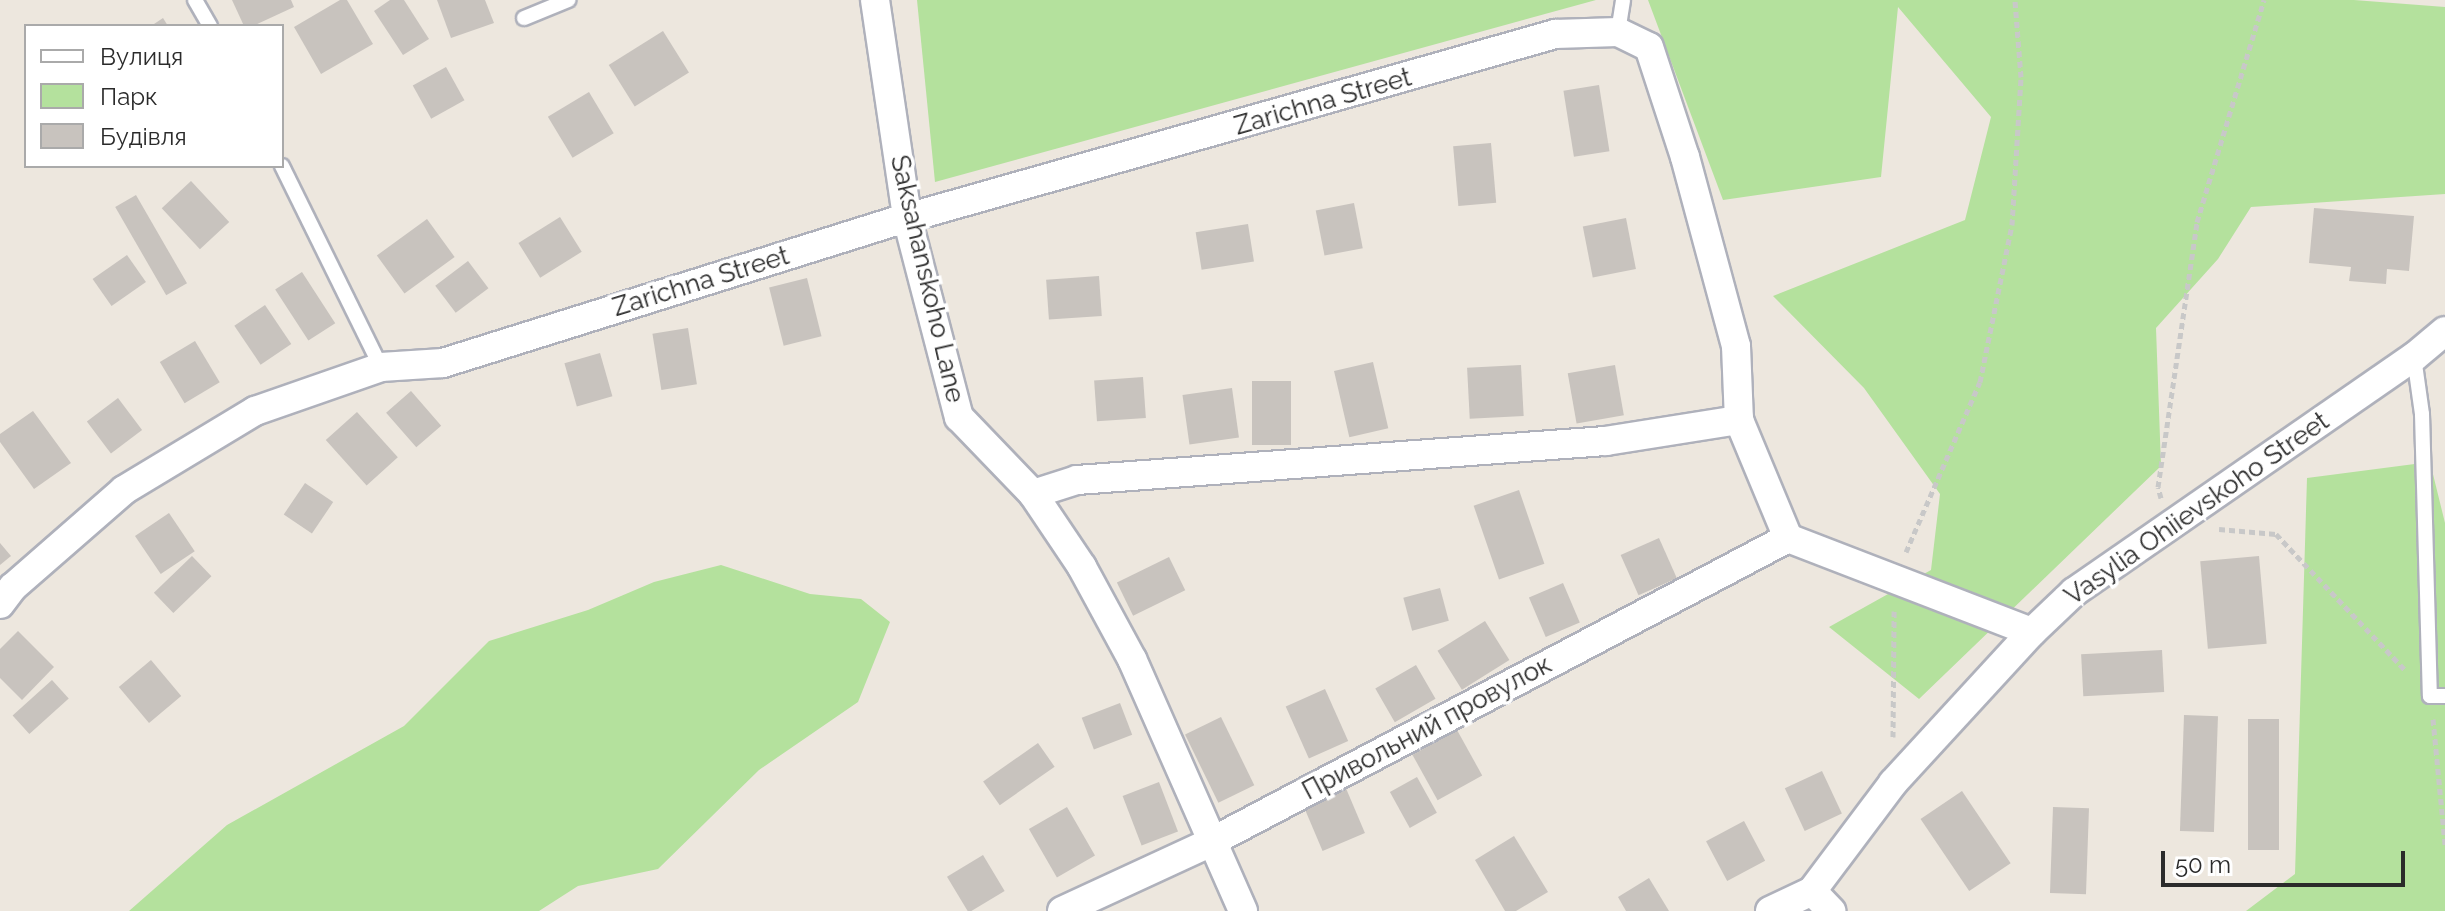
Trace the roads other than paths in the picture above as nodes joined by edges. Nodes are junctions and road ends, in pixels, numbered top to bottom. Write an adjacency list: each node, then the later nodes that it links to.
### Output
1 (195, 0): 6 (lane)
2 (568, 0): 5 (lane)
3 (875, 0): 9 (street, Saksahanskoho Lane)
4 (1623, 0): 7 (lane)
5 (524, 18)
6 (209, 24)
7 (1618, 32): 9 (street, Zarichna Street); 13 (street)
8 (283, 168): 12 (lane)
9 (907, 218): 12 (street, Zarichna Street); 14 (street, Saksahanskoho Lane)
10 (2445, 331): 11 (street, Vasylia Ohiievskoho Street)
11 (2414, 357): 17 (street, Vasylia Ohiievskoho Street); 18 (lane)
12 (381, 367): 16 (street, Zarichna Street)
13 (1739, 420): 14 (street); 15 (street)
14 (1033, 494): 19 (street, Saksahanskoho Lane)
15 (1788, 538): 17 (street); 19 (street, Привольний провулок)
16 (0, 604)
17 (2032, 632): 20 (street, Vasylia Ohiievskoho Street)
18 (2445, 696)
19 (1211, 842): 21 (street, Привольний провулок); 22 (street, Saksahanskoho Lane)
20 (1822, 901): 23 (street, Vasylia Ohiievskoho Street)
21 (1062, 911)
22 (1243, 911)
23 (1770, 911)

